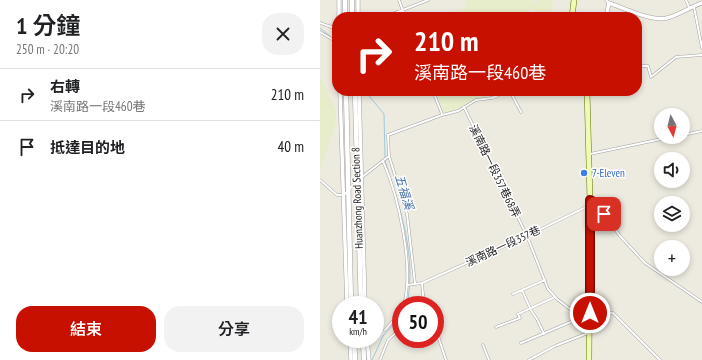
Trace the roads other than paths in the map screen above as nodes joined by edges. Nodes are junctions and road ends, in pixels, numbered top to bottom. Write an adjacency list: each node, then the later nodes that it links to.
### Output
1 (339, 0): 14 (street)
2 (345, 0): 15 (street)
3 (352, 0): 16 (street)
4 (358, 0): 17 (street)
5 (399, 0): 13 (lane)
6 (428, 0): 13 (lane)
7 (574, 0): 19 (main road)
8 (686, 0): 12 (lane)
9 (607, 1): 20 (street); 21 (street)
10 (702, 3): 11 (street)
11 (694, 6): 12 (street); 27 (lane)
12 (689, 7): 22 (street)
13 (402, 10): 18 (lane)
14 (340, 12)
15 (345, 12)
16 (352, 12)
17 (358, 12)
18 (397, 12)
19 (573, 12)
20 (606, 12)
21 (639, 12)
22 (642, 13)
23 (320, 23): 24 (lane)
24 (332, 27)
25 (321, 33): 26 (lane)
26 (332, 39)
27 (702, 48)
28 (702, 55): 29 (lane)
29 (642, 66)
30 (340, 96): 51 (street, Huanzhong Road Section 8)
31 (346, 96): 50 (street, Huanzhong Road Section 8)
32 (355, 96): 49 (street, Huanzhong Road Section 8)
33 (359, 96): 47 (street, Huanzhong Road Section 8)
34 (435, 96): 40 (lane)
35 (497, 96): 38 (lane)
36 (512, 96): 39 (lane)
37 (587, 96): 44 (main road)
38 (464, 107): 40 (lane); 53 (lane, 溪南路一段357巷68弄)
39 (521, 112)
40 (442, 115): 45 (lane)
41 (702, 131): 42 (lane)
42 (690, 134)
43 (654, 141): 44 (lane)
44 (588, 154): 52 (main road)
45 (389, 156): 46 (lane); 55 (lane)
46 (383, 161): 47 (lane); 57 (lane)
47 (362, 177): 49 (lane); 63 (street, Huanzhong Road Section 8)
48 (320, 180): 51 (lane)
49 (356, 182): 50 (lane); 62 (street, Huanzhong Road Section 8)
50 (348, 190): 51 (lane); 61 (street, Huanzhong Road Section 8)
51 (344, 195): 60 (street, Huanzhong Road Section 8)
52 (589, 203): 53 (lane, 溪南路一段357巷); 67 (lane); 69 (main road)
53 (527, 236): 54 (lane, 溪南路一段357巷68弄); 56 (lane, 溪南路一段357巷)
54 (544, 280): 58 (lane); 66 (lane, 溪南路一段357巷68弄)
55 (415, 283): 56 (lane, 溪南路一段357巷); 57 (lane, 溪南路一段357巷)
56 (422, 283): 65 (lane)
57 (407, 285): 64 (lane)
58 (522, 290): 59 (lane); 68 (lane)
59 (513, 294)
60 (347, 296)
61 (351, 296)
62 (361, 296)
63 (365, 296)
64 (405, 296)
65 (423, 296)
66 (555, 296): 68 (lane); 69 (lane, 溪南路一段357巷68弄)
67 (702, 302)
68 (530, 308): 72 (lane); 75 (lane)
69 (590, 313): 70 (main road); 93 (lane, 溪南路一段357巷68弄)
70 (590, 320): 74 (main road); 75 (lane)
71 (392, 322): 73 (lane)
72 (496, 327)
73 (385, 330)
74 (590, 332): 91 (lane); 92 (main road)
75 (544, 334): 77 (lane)
76 (392, 336): 88 (lane)
77 (520, 343)
78 (483, 345): 90 (lane)
79 (350, 348): 84 (street)
80 (354, 348): 85 (street)
81 (363, 348): 86 (street)
82 (368, 348): 87 (street)
83 (442, 348): 89 (lane)
84 (351, 360)
85 (355, 360)
86 (364, 360)
87 (369, 360)
88 (380, 360)
89 (446, 360)
90 (489, 360)
91 (529, 360)
92 (589, 360)
93 (660, 360)

